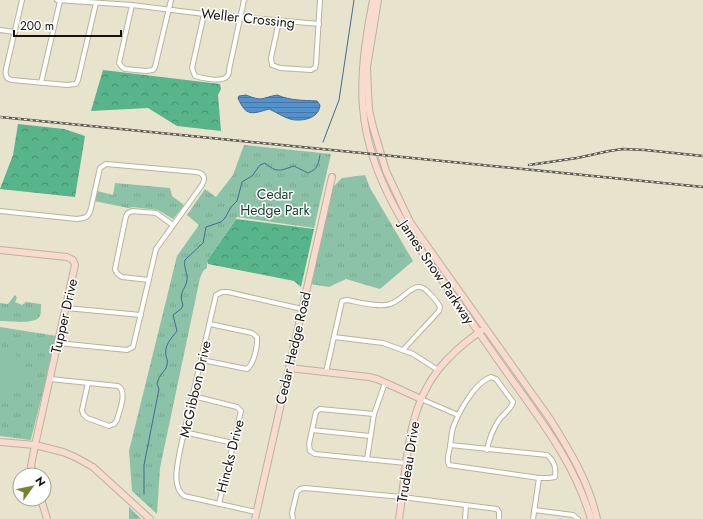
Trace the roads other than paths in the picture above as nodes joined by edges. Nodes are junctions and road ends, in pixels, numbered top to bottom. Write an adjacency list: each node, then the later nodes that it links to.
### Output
1 (22, 0): 16 (street)
2 (58, 0): 8 (street, Weller Crossing); 17 (street)
3 (171, 0): 10 (street)
4 (244, 0): 12 (street)
5 (320, 0): 14 (street)
6 (373, 0): 28 (street, James Snow Parkway)
7 (378, 0): 27 (street, James Snow Parkway)
8 (96, 3): 9 (street, Weller Crossing); 17 (street)
9 (132, 5): 10 (street, Weller Crossing); 10 (street)
10 (169, 9): 11 (street, Weller Crossing)
11 (204, 14): 12 (street, Weller Crossing); 12 (street)
12 (241, 18): 13 (street, Weller Crossing)
13 (279, 21): 14 (street, Weller Crossing); 14 (street)
14 (319, 24)
15 (0, 30): 16 (street)
16 (15, 32): 17 (street)
17 (41, 83)
18 (332, 177): 24 (street, Cedar Hedge Road)
19 (0, 211): 20 (street)
20 (173, 225): 22 (street); 22 (street)
21 (0, 250): 23 (street, Tupper Drive)
22 (149, 280): 25 (street)
23 (66, 308): 25 (street); 30 (street, Tupper Drive)
24 (302, 309): 26 (street, McGibbon Drive); 33 (street, Cedar Hedge Road)
25 (141, 315): 30 (street)
26 (210, 324): 32 (street, McGibbon Drive); 32 (street)
27 (485, 328): 28 (street, Trudeau Drive); 71 (street, James Snow Parkway)
28 (479, 332): 34 (street, Trudeau Drive); 70 (street, James Snow Parkway)
29 (334, 337): 31 (street); 31 (street); 35 (street)
30 (58, 343): 36 (street, Tupper Drive)
31 (403, 350): 34 (street)
32 (202, 360): 39 (street, McGibbon Drive)
33 (289, 368): 35 (street); 60 (street, Cedar Hedge Road)
34 (438, 370): 40 (street, Trudeau Drive)
35 (326, 372): 38 (street)
36 (50, 379): 37 (street); 48 (street, Tupper Drive)
37 (88, 383): 37 (street)
38 (385, 383): 40 (street); 41 (street)
39 (193, 396): 44 (street, McGibbon Drive); 47 (street, Hincks Drive)
40 (421, 399): 42 (street); 52 (street, Trudeau Drive)
41 (374, 414): 43 (street); 45 (street)
42 (458, 415): 49 (street); 50 (street)
43 (312, 430): 45 (street); 51 (street)
44 (184, 432): 47 (street); 56 (street, McGibbon Drive)
45 (370, 436): 51 (street)
46 (0, 442): 48 (street)
47 (233, 443): 56 (street, Hincks Drive)
48 (35, 445): 53 (street, Tupper Drive); 62 (street)
49 (450, 445): 50 (street); 54 (street)
50 (487, 450): 54 (street)
51 (367, 459): 52 (street)
52 (406, 463): 55 (street, Trudeau Drive)
53 (32, 467)
54 (539, 478): 59 (street)
55 (402, 496): 57 (street); 64 (street); 65 (street, Trudeau Drive)
56 (219, 504): 60 (street, McGibbon Drive)
57 (466, 505): 66 (street); 67 (street)
58 (43, 507): 61 (street)
59 (534, 510): 68 (street); 69 (street)
60 (256, 512): 63 (street, Cedar Hedge Road)
61 (47, 519)
62 (150, 519)
63 (255, 519)
64 (293, 519)
65 (400, 519)
66 (465, 519)
67 (499, 519)
68 (533, 519)
69 (578, 519)
70 (591, 519)
71 (597, 519)

